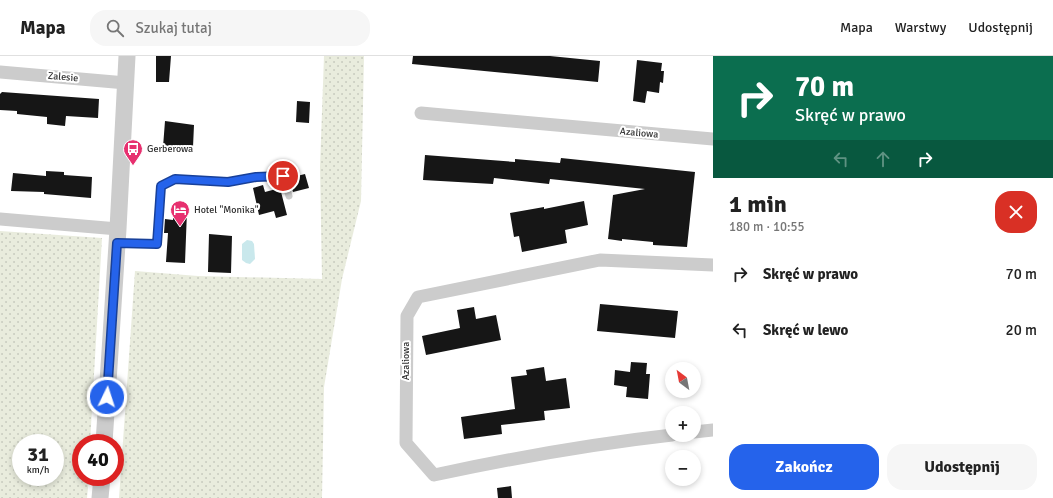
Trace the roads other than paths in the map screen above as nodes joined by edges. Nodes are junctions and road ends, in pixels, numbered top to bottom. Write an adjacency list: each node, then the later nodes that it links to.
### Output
1 (127, 56): 3 (street)
2 (0, 72): 3 (street, Zalesie)
3 (126, 82): 8 (street)
4 (421, 113): 5 (street, Azaliowa)
5 (713, 140)
6 (289, 196): 8 (lane)
7 (0, 219): 8 (street)
8 (118, 236): 12 (street)
9 (713, 265): 13 (street, Azaliowa)
10 (713, 430): 11 (street)
11 (701, 431)
12 (105, 434)
13 (665, 436)
14 (101, 486): 15 (street)
15 (100, 498)

